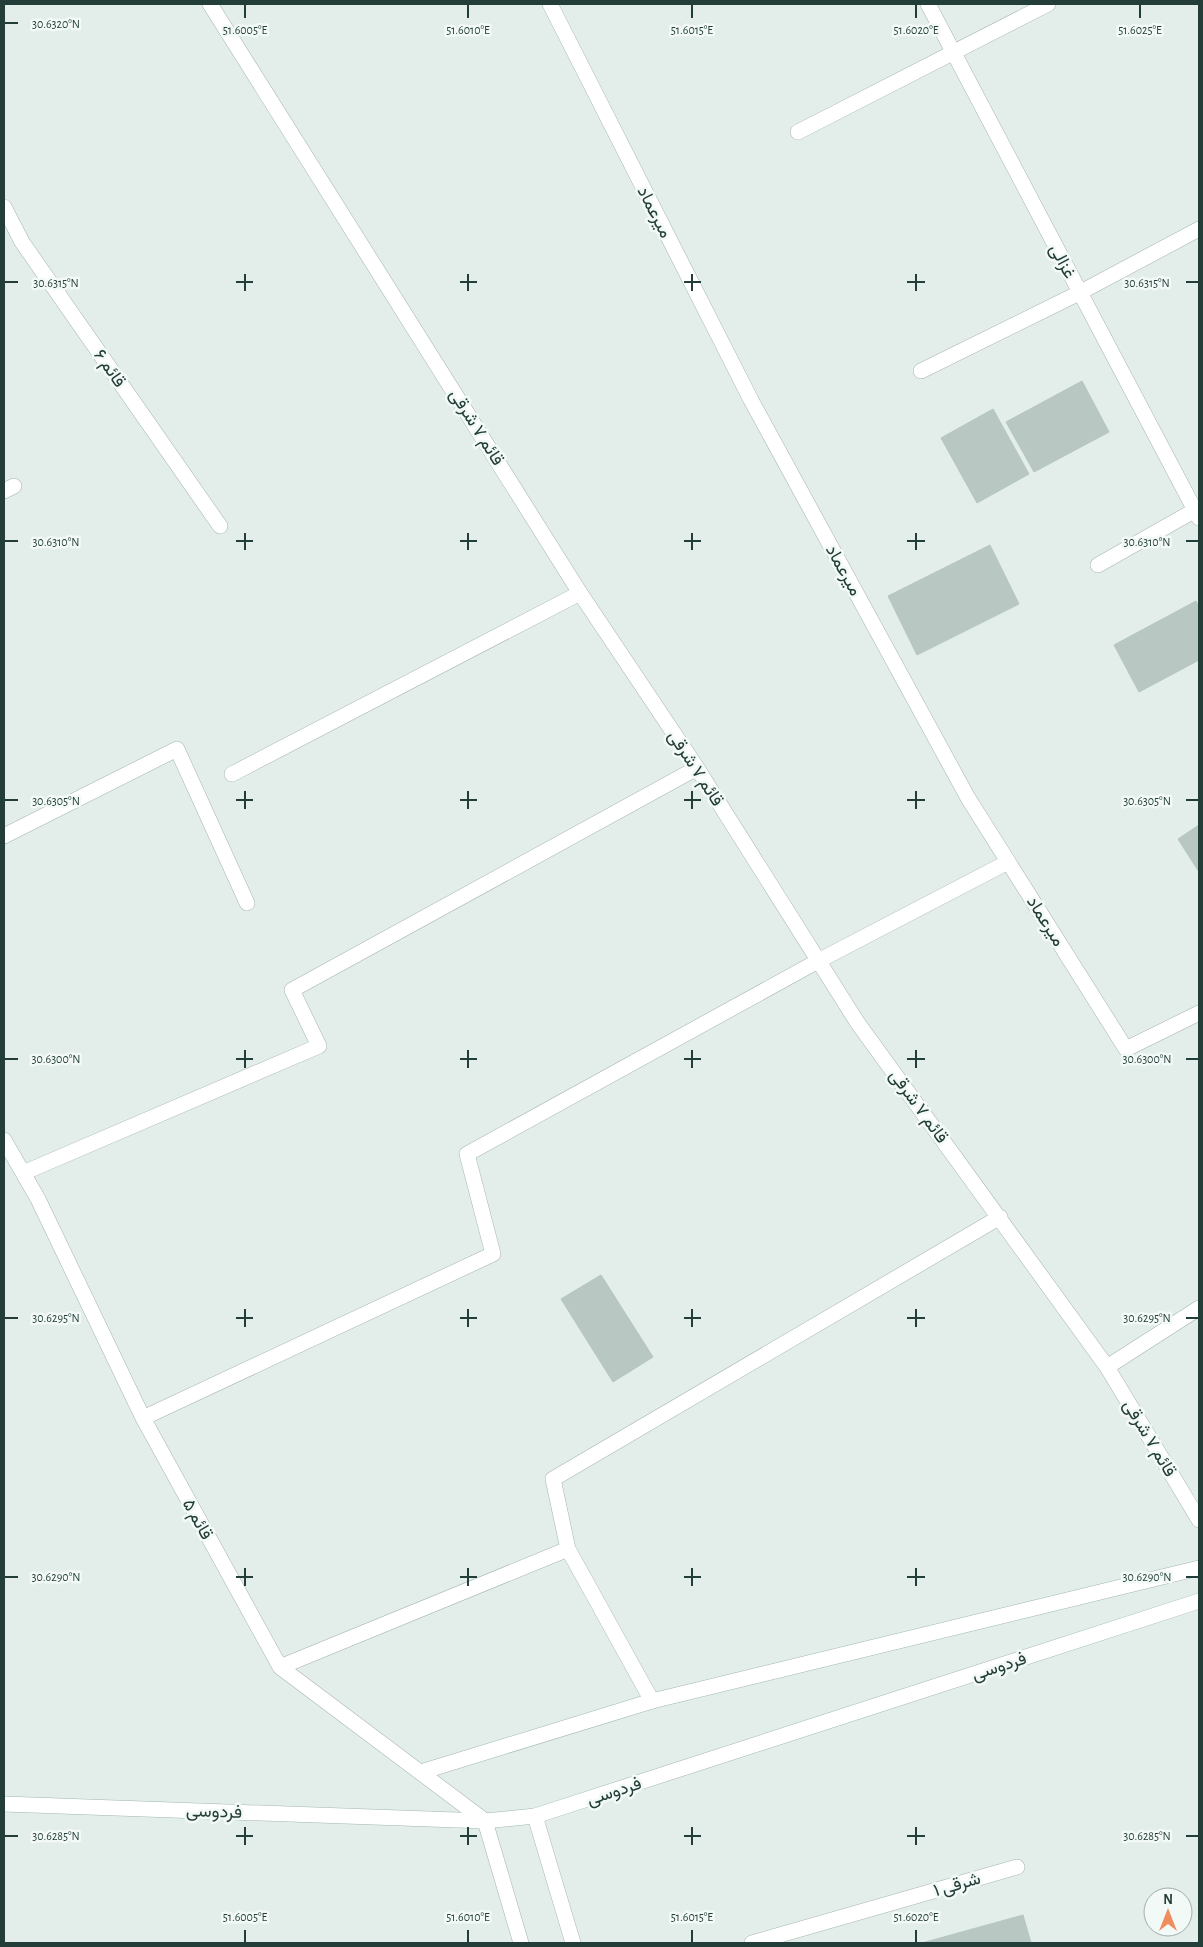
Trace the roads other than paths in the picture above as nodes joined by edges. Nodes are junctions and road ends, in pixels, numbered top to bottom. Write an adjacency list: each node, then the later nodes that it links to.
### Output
1 (210, 4): 14 (street, قائم ۷ شرقی)
2 (550, 4): 18 (street, میرعماد)
3 (928, 4): 5 (street, غزالی)
4 (1048, 4): 5 (street)
5 (952, 51): 6 (street); 9 (street, غزالی)
6 (798, 132)
7 (4, 207): 12 (street, قائم ۶)
8 (1199, 229): 9 (street)
9 (1079, 293): 10 (street); 11 (street, غزالی)
10 (921, 371)
11 (1198, 512): 13 (street)
12 (220, 526)
13 (1098, 565)
14 (580, 592): 15 (street, قائم ۷ شرقی); 16 (street)
15 (697, 768): 20 (street, قائم ۷ شرقی); 23 (street)
16 (232, 774)
17 (4, 836): 19 (street)
18 (1008, 862): 20 (street); 21 (street, میرعماد)
19 (247, 903)
20 (818, 961): 24 (street, قائم ۷ شرقی); 27 (street)
21 (1199, 1012)
22 (4, 1140): 23 (street, قائم ۵)
23 (23, 1173): 27 (street, قائم ۵)
24 (1000, 1216): 26 (street, قائم ۷ شرقی); 29 (street)
25 (1199, 1308): 26 (street)
26 (1108, 1367): 28 (street, قائم ۷ شرقی)
27 (143, 1418): 32 (street, قائم ۵)
28 (1199, 1520)
29 (568, 1550): 32 (street); 33 (street)
30 (1199, 1568): 33 (street)
31 (1199, 1601): 36 (street, فردوسی)
32 (280, 1667): 34 (street, قائم ۵)
33 (652, 1701): 34 (street)
34 (420, 1772): 37 (street, قائم ۵)
35 (4, 1804): 37 (street, فردوسی)
36 (535, 1816): 37 (street, فردوسی); 40 (street)
37 (486, 1821): 39 (street)
38 (1018, 1867): 41 (street, ۱ شرقی)
39 (521, 1943)
40 (573, 1943)
41 (752, 1943)

